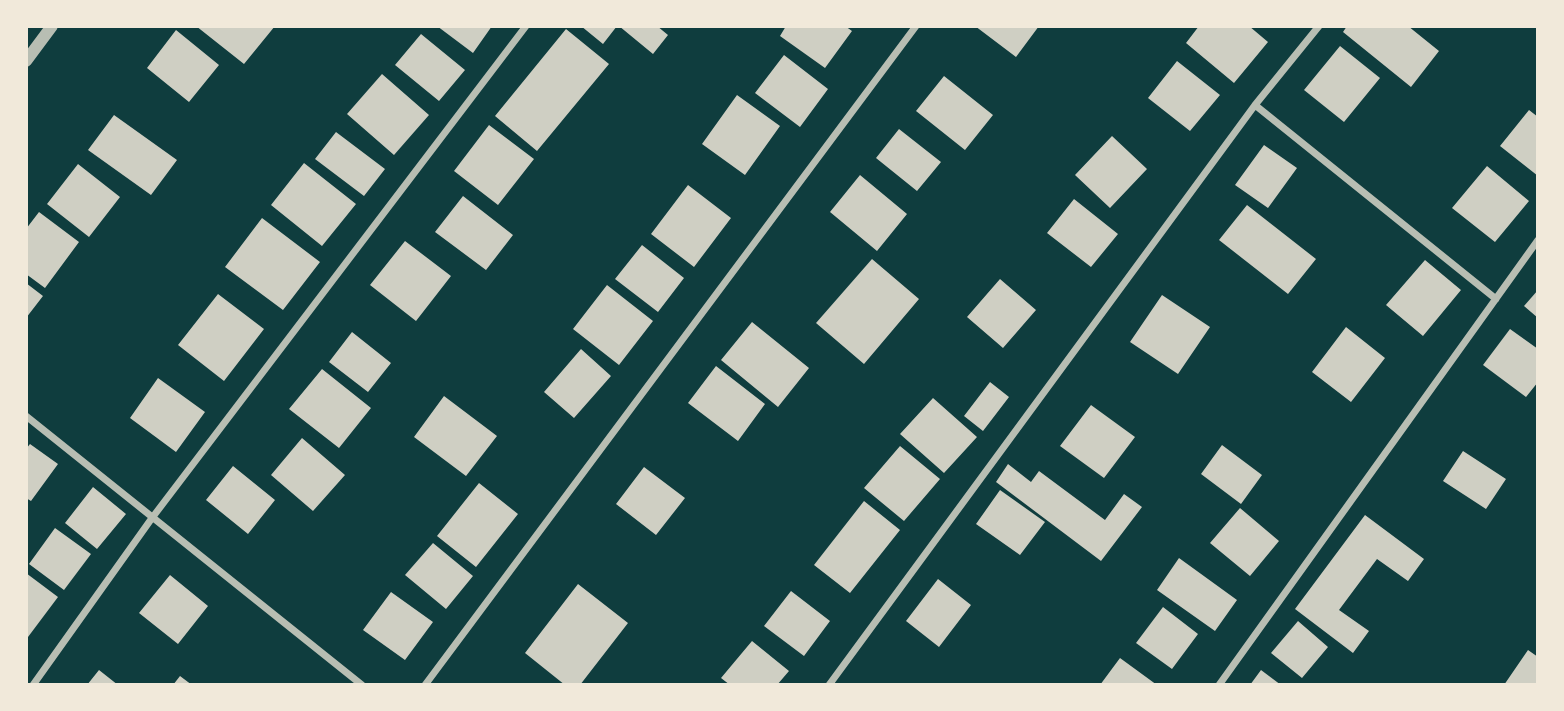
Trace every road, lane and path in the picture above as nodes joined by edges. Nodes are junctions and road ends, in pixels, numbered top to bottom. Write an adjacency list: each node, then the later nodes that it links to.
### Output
1 (52, 26): 5 (street)
2 (526, 26): 10 (street)
3 (916, 26): 13 (street)
4 (1319, 26): 6 (street)
5 (26, 61)
6 (1255, 105): 8 (street); 14 (street)
7 (1538, 240): 8 (street)
8 (1496, 299): 15 (street)
9 (26, 416): 10 (street)
10 (152, 518): 11 (street); 12 (street)
11 (33, 685)
12 (362, 685)
13 (425, 685)
14 (829, 685)
15 (1219, 685)

